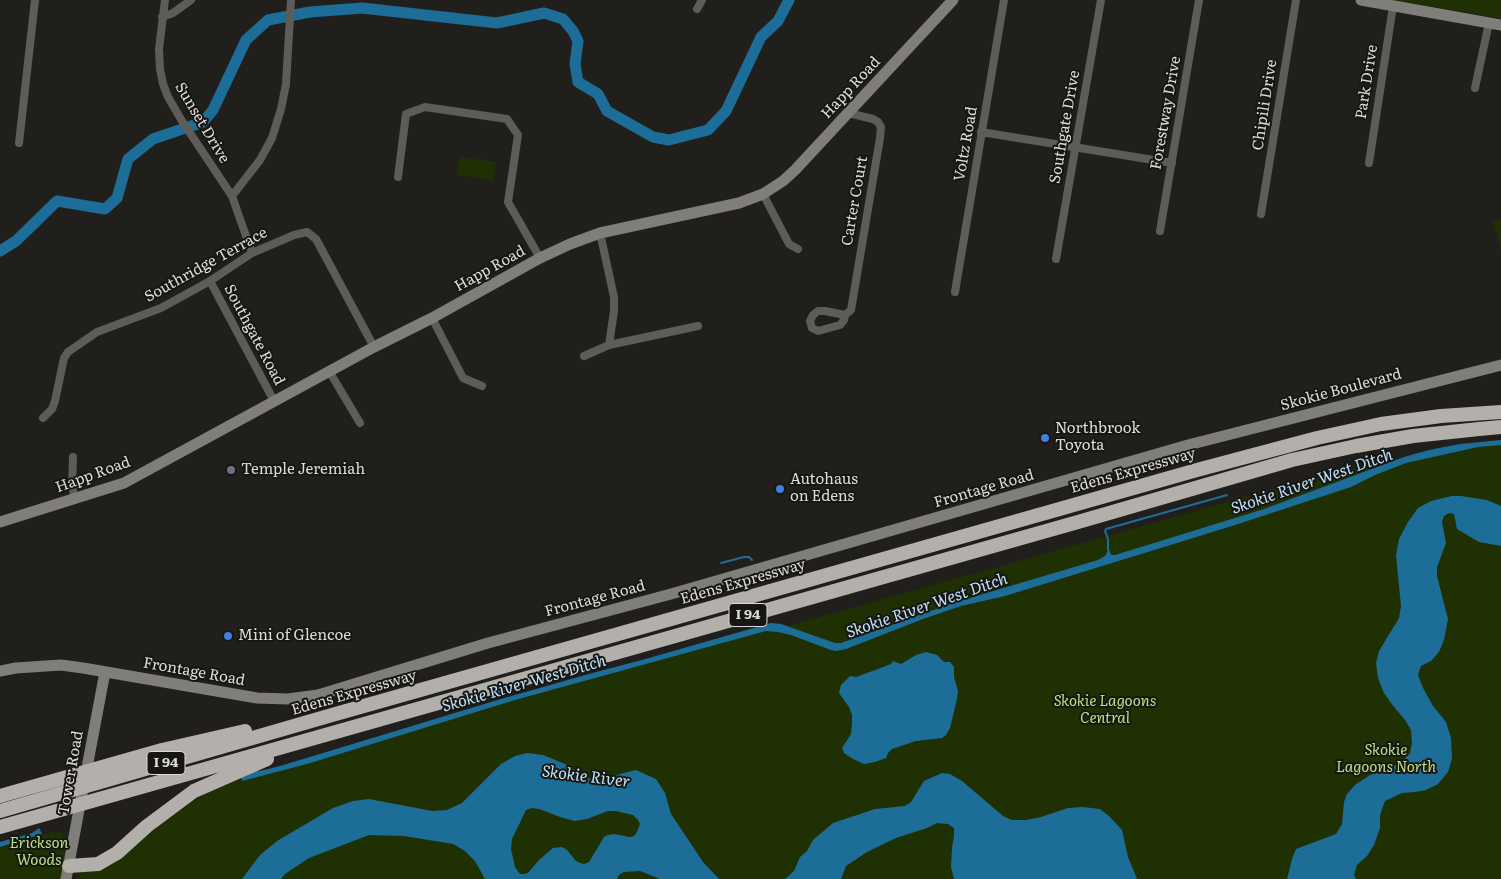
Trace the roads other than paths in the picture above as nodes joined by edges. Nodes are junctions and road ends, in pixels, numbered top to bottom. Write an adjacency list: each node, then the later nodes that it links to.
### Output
1 (35, 0): 20 (street)
2 (165, 0): 14 (street, Sunset Drive)
3 (191, 0): 14 (street)
4 (702, 0): 13 (street)
5 (953, 0): 18 (main road, Happ Road)
6 (1004, 0): 19 (street, Voltz Road)
7 (1101, 0): 21 (street, Southgate Drive)
8 (1199, 0): 23 (street, Forestway Drive)
9 (1296, 0): 27 (street, Chipili Drive)
10 (1361, 0): 12 (main road)
11 (290, 4): 26 (street)
12 (1393, 6): 15 (main road); 22 (street, Park Drive)
13 (697, 9)
14 (162, 17): 26 (street, Sunset Drive)
15 (1488, 23): 16 (main road); 17 (street)
16 (1501, 25)
17 (1475, 88)
18 (848, 113): 25 (main road, Happ Road); 36 (street, Carter Court)
19 (982, 132): 21 (street); 35 (street, Voltz Road)
20 (19, 143)
21 (1075, 148): 23 (street); 33 (street, Southgate Drive)
22 (1369, 163)
23 (1172, 164): 28 (street, Forestway Drive)
24 (398, 177): 32 (street)
25 (764, 194): 29 (main road, Happ Road); 30 (street)
26 (232, 196): 31 (street, Sunset Drive)
27 (1261, 214)
28 (1160, 231)
29 (600, 234): 32 (main road, Happ Road); 39 (street)
30 (798, 249)
31 (252, 253): 34 (street, Southridge Terrace); 40 (street, Southridge Terrace)
32 (540, 258): 37 (main road, Happ Road)
33 (1056, 259)
34 (210, 281): 45 (street, Southgate Road); 47 (street, Southridge Terrace)
35 (954, 292)
36 (845, 315)
37 (432, 318): 40 (main road, Happ Road); 44 (street)
38 (698, 326): 39 (street)
39 (609, 345): 41 (street)
40 (374, 347): 43 (main road, Happ Road)
41 (584, 356)
42 (1501, 365): 50 (main road, Skokie Boulevard)
43 (329, 371): 45 (main road, Happ Road); 48 (street)
44 (482, 386)
45 (274, 401): 52 (main road, Happ Road)
46 (1501, 412): 56 (highway, Edens Expressway / I 94)
47 (43, 418)
48 (360, 424)
49 (1501, 427): 57 (highway, I 94)
50 (1188, 445): 55 (main road, Frontage Road)
51 (73, 457): 52 (street)
52 (75, 498): 53 (main road, Happ Road)
53 (0, 522)
54 (0, 671): 55 (main road, Frontage Road)
55 (105, 672): 61 (main road, Tower Road)
56 (332, 715): 58 (highway); 59 (highway, Edens Expressway / I 94)
57 (335, 732): 60 (highway, I 94); 61 (highway)
58 (0, 796)
59 (0, 811)
60 (0, 827)
61 (68, 873)

